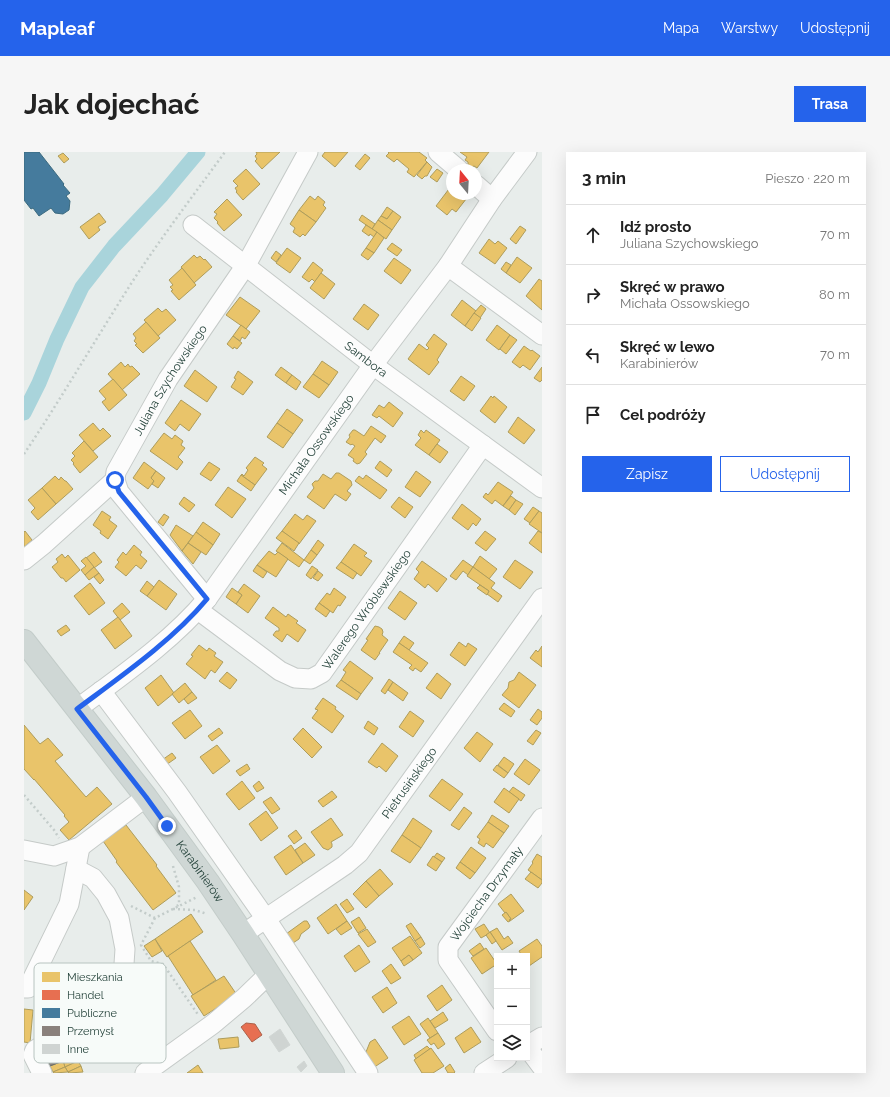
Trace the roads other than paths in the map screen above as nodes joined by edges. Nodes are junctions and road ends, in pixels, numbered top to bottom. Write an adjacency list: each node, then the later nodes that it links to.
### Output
1 (308, 152): 8 (street, Juliana Szychowskiego)
2 (438, 152): 4 (street)
3 (527, 152): 6 (street, Michała Ossowskiego)
4 (452, 164)
5 (482, 191): 6 (street)
6 (492, 200): 9 (street, Michała Ossowskiego)
7 (193, 225): 8 (street, Sambora)
8 (246, 265): 11 (street, Sambora); 13 (street, Juliana Szychowskiego)
9 (448, 266): 10 (street); 11 (street, Michała Ossowskiego)
10 (542, 335)
11 (373, 365): 12 (street, Sambora); 17 (street, Michała Ossowskiego)
12 (483, 445): 14 (street, Sambora); 17 (street, Walerego Wróblewskiego)
13 (115, 480): 15 (street); 17 (street)
14 (542, 488)
15 (24, 560)
16 (542, 598): 26 (street, Pietrusińskiego)
17 (202, 604): 19 (street, Michała Ossowskiego)
18 (24, 641): 20 (main road, Karabinierów)
19 (101, 691): 20 (street, Michała Ossowskiego); 26 (street)
20 (77, 709): 21 (main road, Karabinierów)
21 (146, 797): 23 (street); 27 (main road, Karabinierów)
22 (542, 818): 33 (street, Wojciecha Drzymały)
23 (73, 849): 24 (street); 25 (street)
24 (24, 850)
25 (76, 869): 28 (street); 29 (street)
26 (266, 919): 27 (street, Pietrusińskiego); 45 (street)
27 (243, 934): 30 (main road, Karabinierów)
28 (40, 963)
29 (124, 963)
30 (270, 974): 37 (street); 44 (main road, Karabinierów)
31 (34, 976): 32 (street)
32 (24, 988)
33 (494, 1027)
34 (542, 1037): 35 (street)
35 (530, 1044)
36 (530, 1050): 41 (street)
37 (166, 1058)
38 (502, 1061): 46 (street)
39 (37, 1063): 42 (street)
40 (160, 1063): 43 (street)
41 (542, 1067)
42 (42, 1073)
43 (146, 1073)
44 (333, 1073)
45 (368, 1073)
46 (484, 1073)

